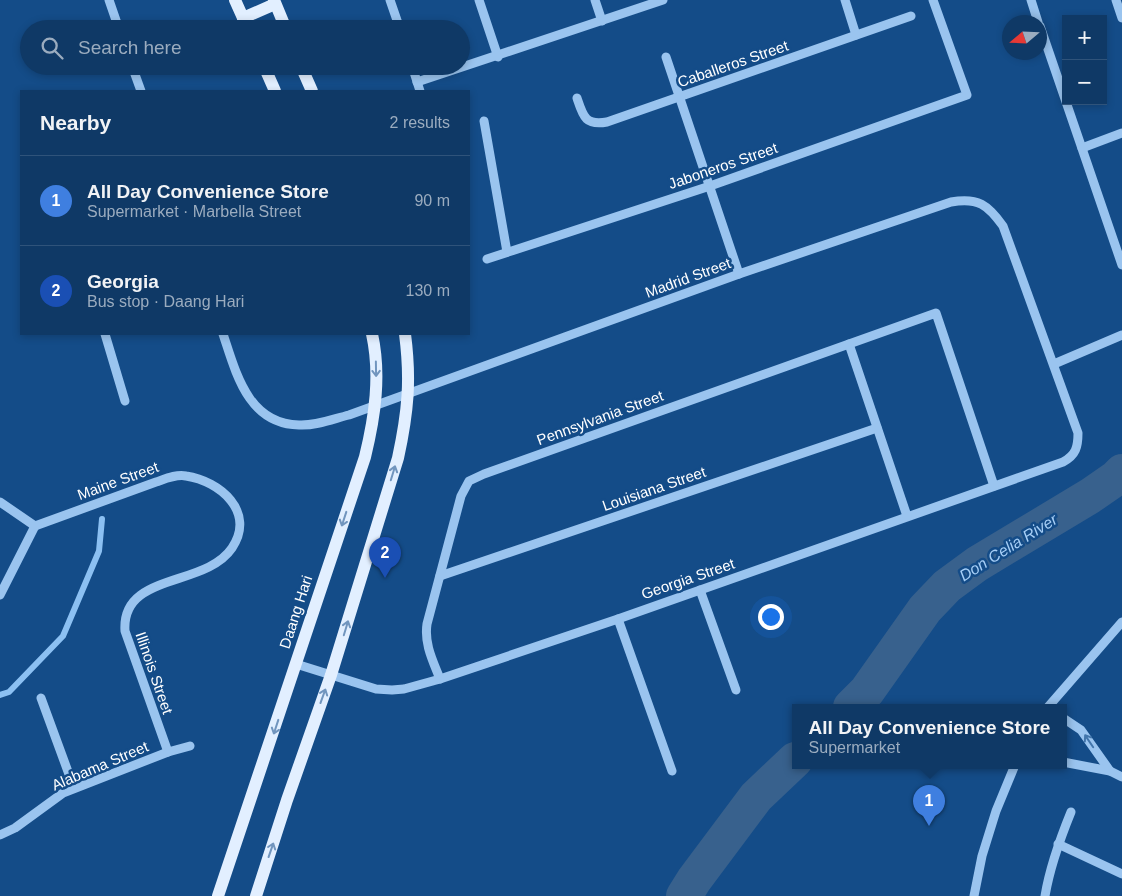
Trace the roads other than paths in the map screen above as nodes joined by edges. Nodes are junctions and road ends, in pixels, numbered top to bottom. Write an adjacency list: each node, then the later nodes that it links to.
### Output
1 (109, 0): 15 (street)
2 (235, 0): 16 (main road)
3 (390, 0): 19 (street)
4 (479, 0): 23 (street)
5 (595, 0): 20 (street)
6 (663, 0): 20 (street)
7 (845, 0): 21 (street)
8 (933, 0): 40 (street, Jaboneros Street)
9 (1031, 0): 12 (street)
10 (1116, 0): 14 (street)
11 (274, 2): 17 (main road); 18 (main road)
12 (1036, 15)
13 (911, 16): 21 (street, Caballeros Street)
14 (1122, 18)
15 (116, 20)
16 (244, 20)
17 (251, 20)
18 (282, 20)
19 (397, 20)
20 (602, 21): 23 (street)
21 (856, 35): 35 (street, Caballeros Street)
22 (1047, 47): 39 (street)
23 (498, 57): 25 (street)
24 (666, 57): 35 (street)
25 (470, 68)
26 (135, 75): 32 (street)
27 (268, 75): 33 (main road)
28 (305, 75): 34 (main road)
29 (415, 75): 31 (street)
30 (451, 75): 31 (street)
31 (419, 87)
32 (141, 90)
33 (275, 90)
34 (312, 90)
35 (679, 97): 36 (street, Caballeros Street); 40 (street)
36 (577, 98)
37 (484, 121): 41 (street)
38 (1122, 133): 39 (street)
39 (1082, 148): 43 (street)
40 (710, 186): 41 (street, Jaboneros Street); 44 (street)
41 (507, 252): 42 (street, Jaboneros Street)
42 (487, 259)
43 (1122, 265)
44 (739, 274): 51 (street, Madrid Street); 52 (street, Madrid Street)
45 (105, 335): 53 (street)
46 (223, 335): 54 (street, Madrid Street)
47 (372, 335): 54 (main road, Daang Hari, one-way to 54)
48 (405, 335): 52 (main road)
49 (1122, 336): 51 (street)
50 (849, 344): 55 (street); 56 (street, Pennsylvania Street); 61 (street, Pennsylvania Street)
51 (1054, 364): 56 (street, Georgia Street)
52 (409, 392): 54 (street, Madrid Street); 67 (main road, one-way to 52)
53 (125, 401)
54 (376, 405): 66 (main road, Daang Hari, one-way to 66)
55 (877, 428): 59 (street); 61 (street, Louisiana Street)
56 (994, 486): 59 (street, Georgia Street)
57 (0, 502): 60 (street)
58 (238, 515): 60 (street, Maine Street); 74 (street, Illinois Street)
59 (907, 516): 62 (street, Georgia Street)
60 (35, 526): 63 (street)
61 (440, 576): 68 (street, Pennsylvania Street)
62 (700, 590): 64 (street, Georgia Street); 69 (street)
63 (0, 595)
64 (618, 618): 68 (street, Georgia Street); 77 (street)
65 (1122, 622): 71 (street)
66 (296, 664): 67 (street, Georgia Street); 85 (main road, Daang Hari, one-way to 85)
67 (331, 675): 68 (street, Georgia Street); 86 (main road, one-way to 67)
68 (440, 679)
69 (736, 690)
70 (41, 698): 80 (street)
71 (1051, 704)
72 (1067, 721): 78 (street, one-way to 72)
73 (190, 746): 74 (street, Alabama Street)
74 (168, 752): 80 (street, Alabama Street)
75 (1067, 763): 78 (street)
76 (1013, 769): 87 (street)
77 (672, 771)
78 (1110, 771): 79 (street)
79 (1122, 777)
80 (74, 788): 82 (street, Alabama Street)
81 (1071, 812): 83 (street)
82 (0, 834)
83 (1058, 844): 84 (street); 88 (street)
84 (1122, 874)
85 (218, 896)
86 (256, 896)
87 (974, 896)
88 (1046, 896)

